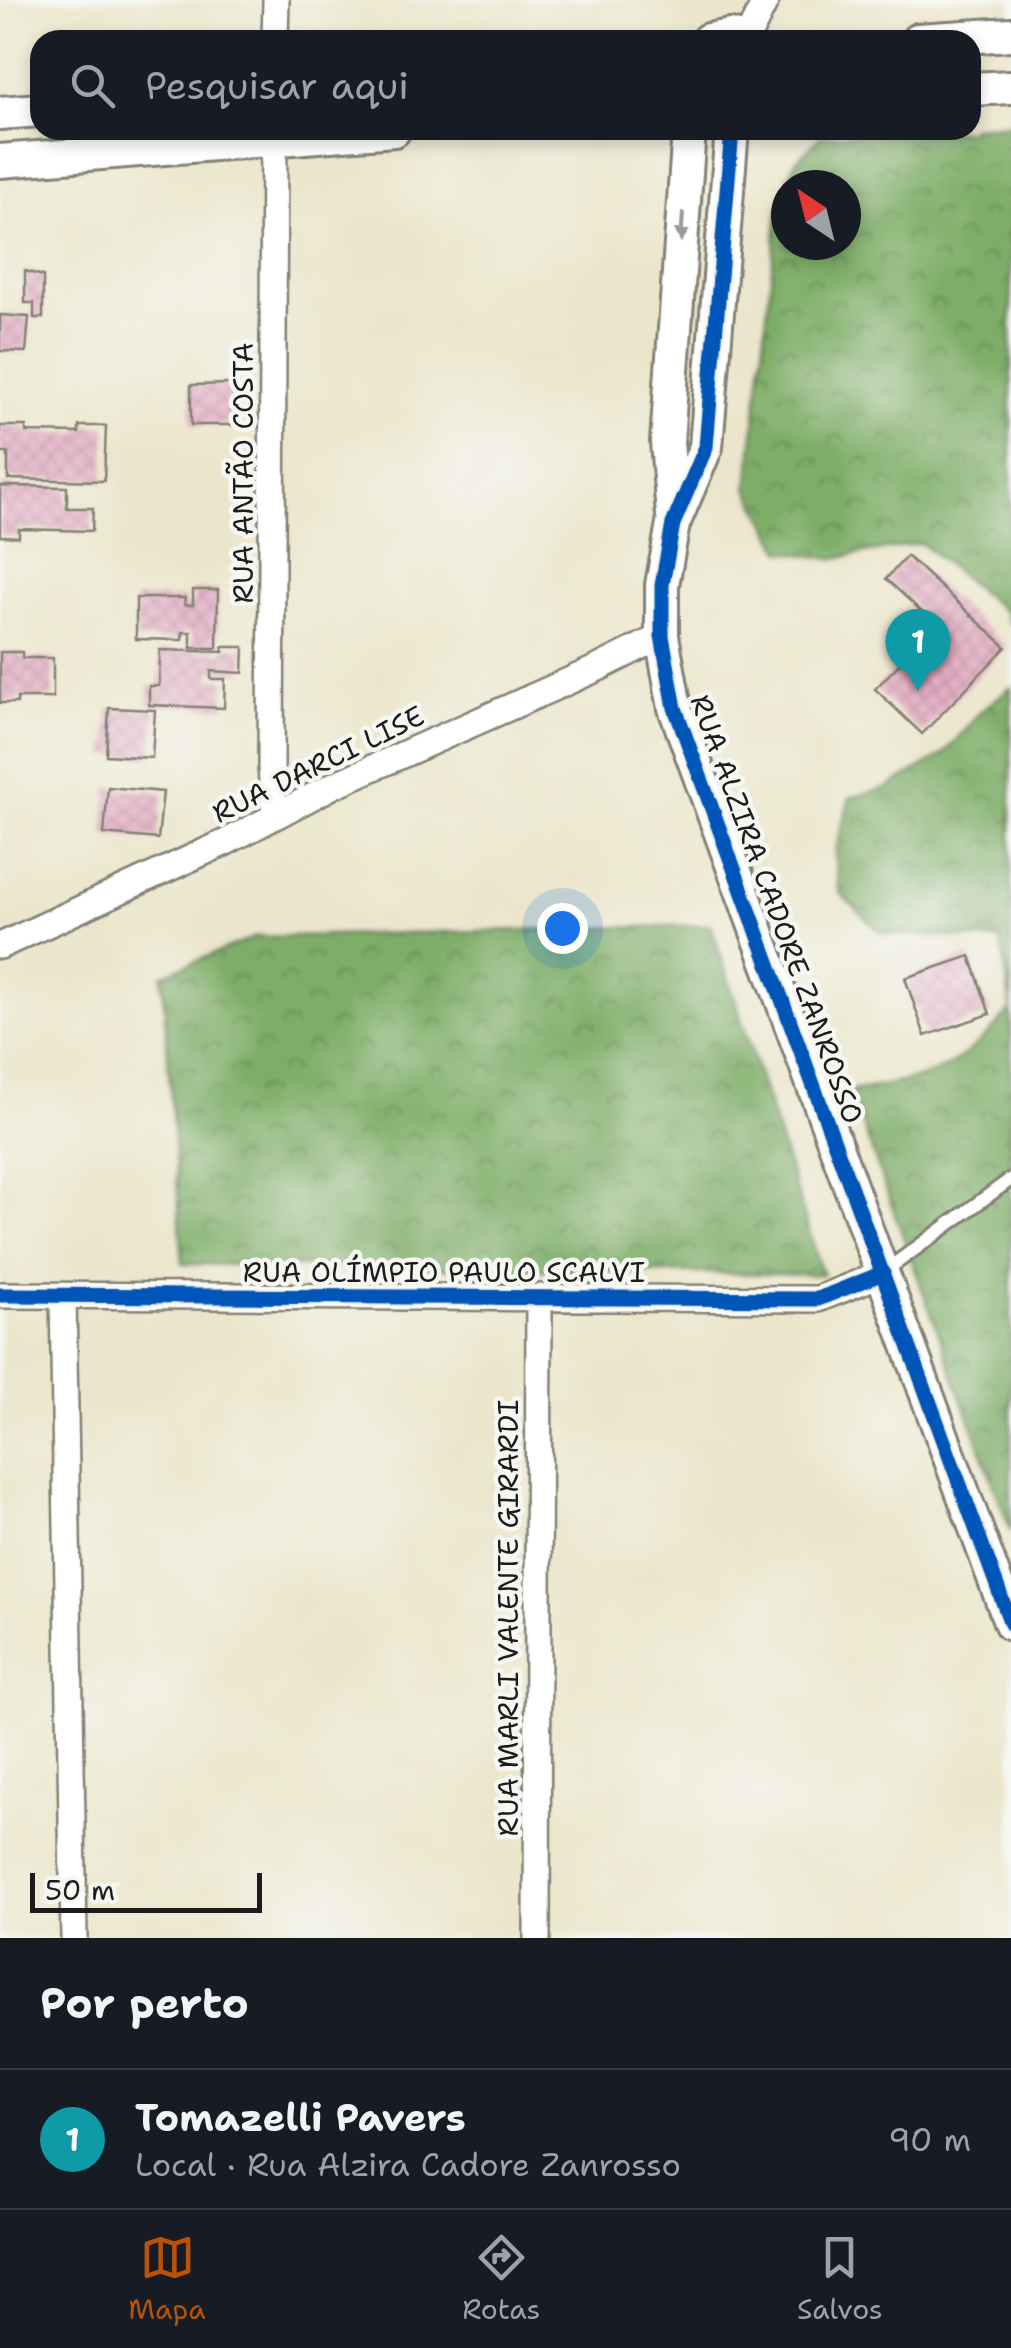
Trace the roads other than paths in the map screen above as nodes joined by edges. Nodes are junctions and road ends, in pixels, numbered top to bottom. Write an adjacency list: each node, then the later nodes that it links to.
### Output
1 (276, 0): 3 (street)
2 (766, 0): 4 (street)
3 (275, 30)
4 (751, 30)
5 (1011, 34): 6 (street)
6 (981, 36)
7 (1011, 86): 8 (street)
8 (981, 88)
9 (30, 111): 10 (street)
10 (0, 113)
11 (221, 140): 15 (street)
12 (274, 140): 18 (street, RUA ANTÃO COSTA)
13 (688, 140): 16 (street, RUA ALZIRA CADORE ZANROSSO, one-way to 16)
14 (731, 140): 16 (street, RUA ALZIRA CADORE ZANROSSO)
15 (0, 161)
16 (673, 524): 17 (street, RUA ALZIRA CADORE ZANROSSO)
17 (662, 636): 18 (street, RUA DARCI LISE); 21 (street, RUA ALZIRA CADORE ZANROSSO)
18 (275, 816): 19 (street, RUA DARCI LISE)
19 (0, 946)
20 (1011, 1179): 21 (lane)
21 (883, 1273): 24 (street, RUA OLÍMPIO PAULO SCALVI); 25 (street, RUA ALZIRA CADORE ZANROSSO)
22 (0, 1296): 23 (street, RUA OLÍMPIO PAULO SCALVI)
23 (63, 1296): 24 (street, RUA OLÍMPIO PAULO SCALVI); 26 (street)
24 (540, 1298): 27 (street, RUA MARLI VALENTE GIRARDI)
25 (1011, 1624)
26 (74, 1938)
27 (537, 1938)

